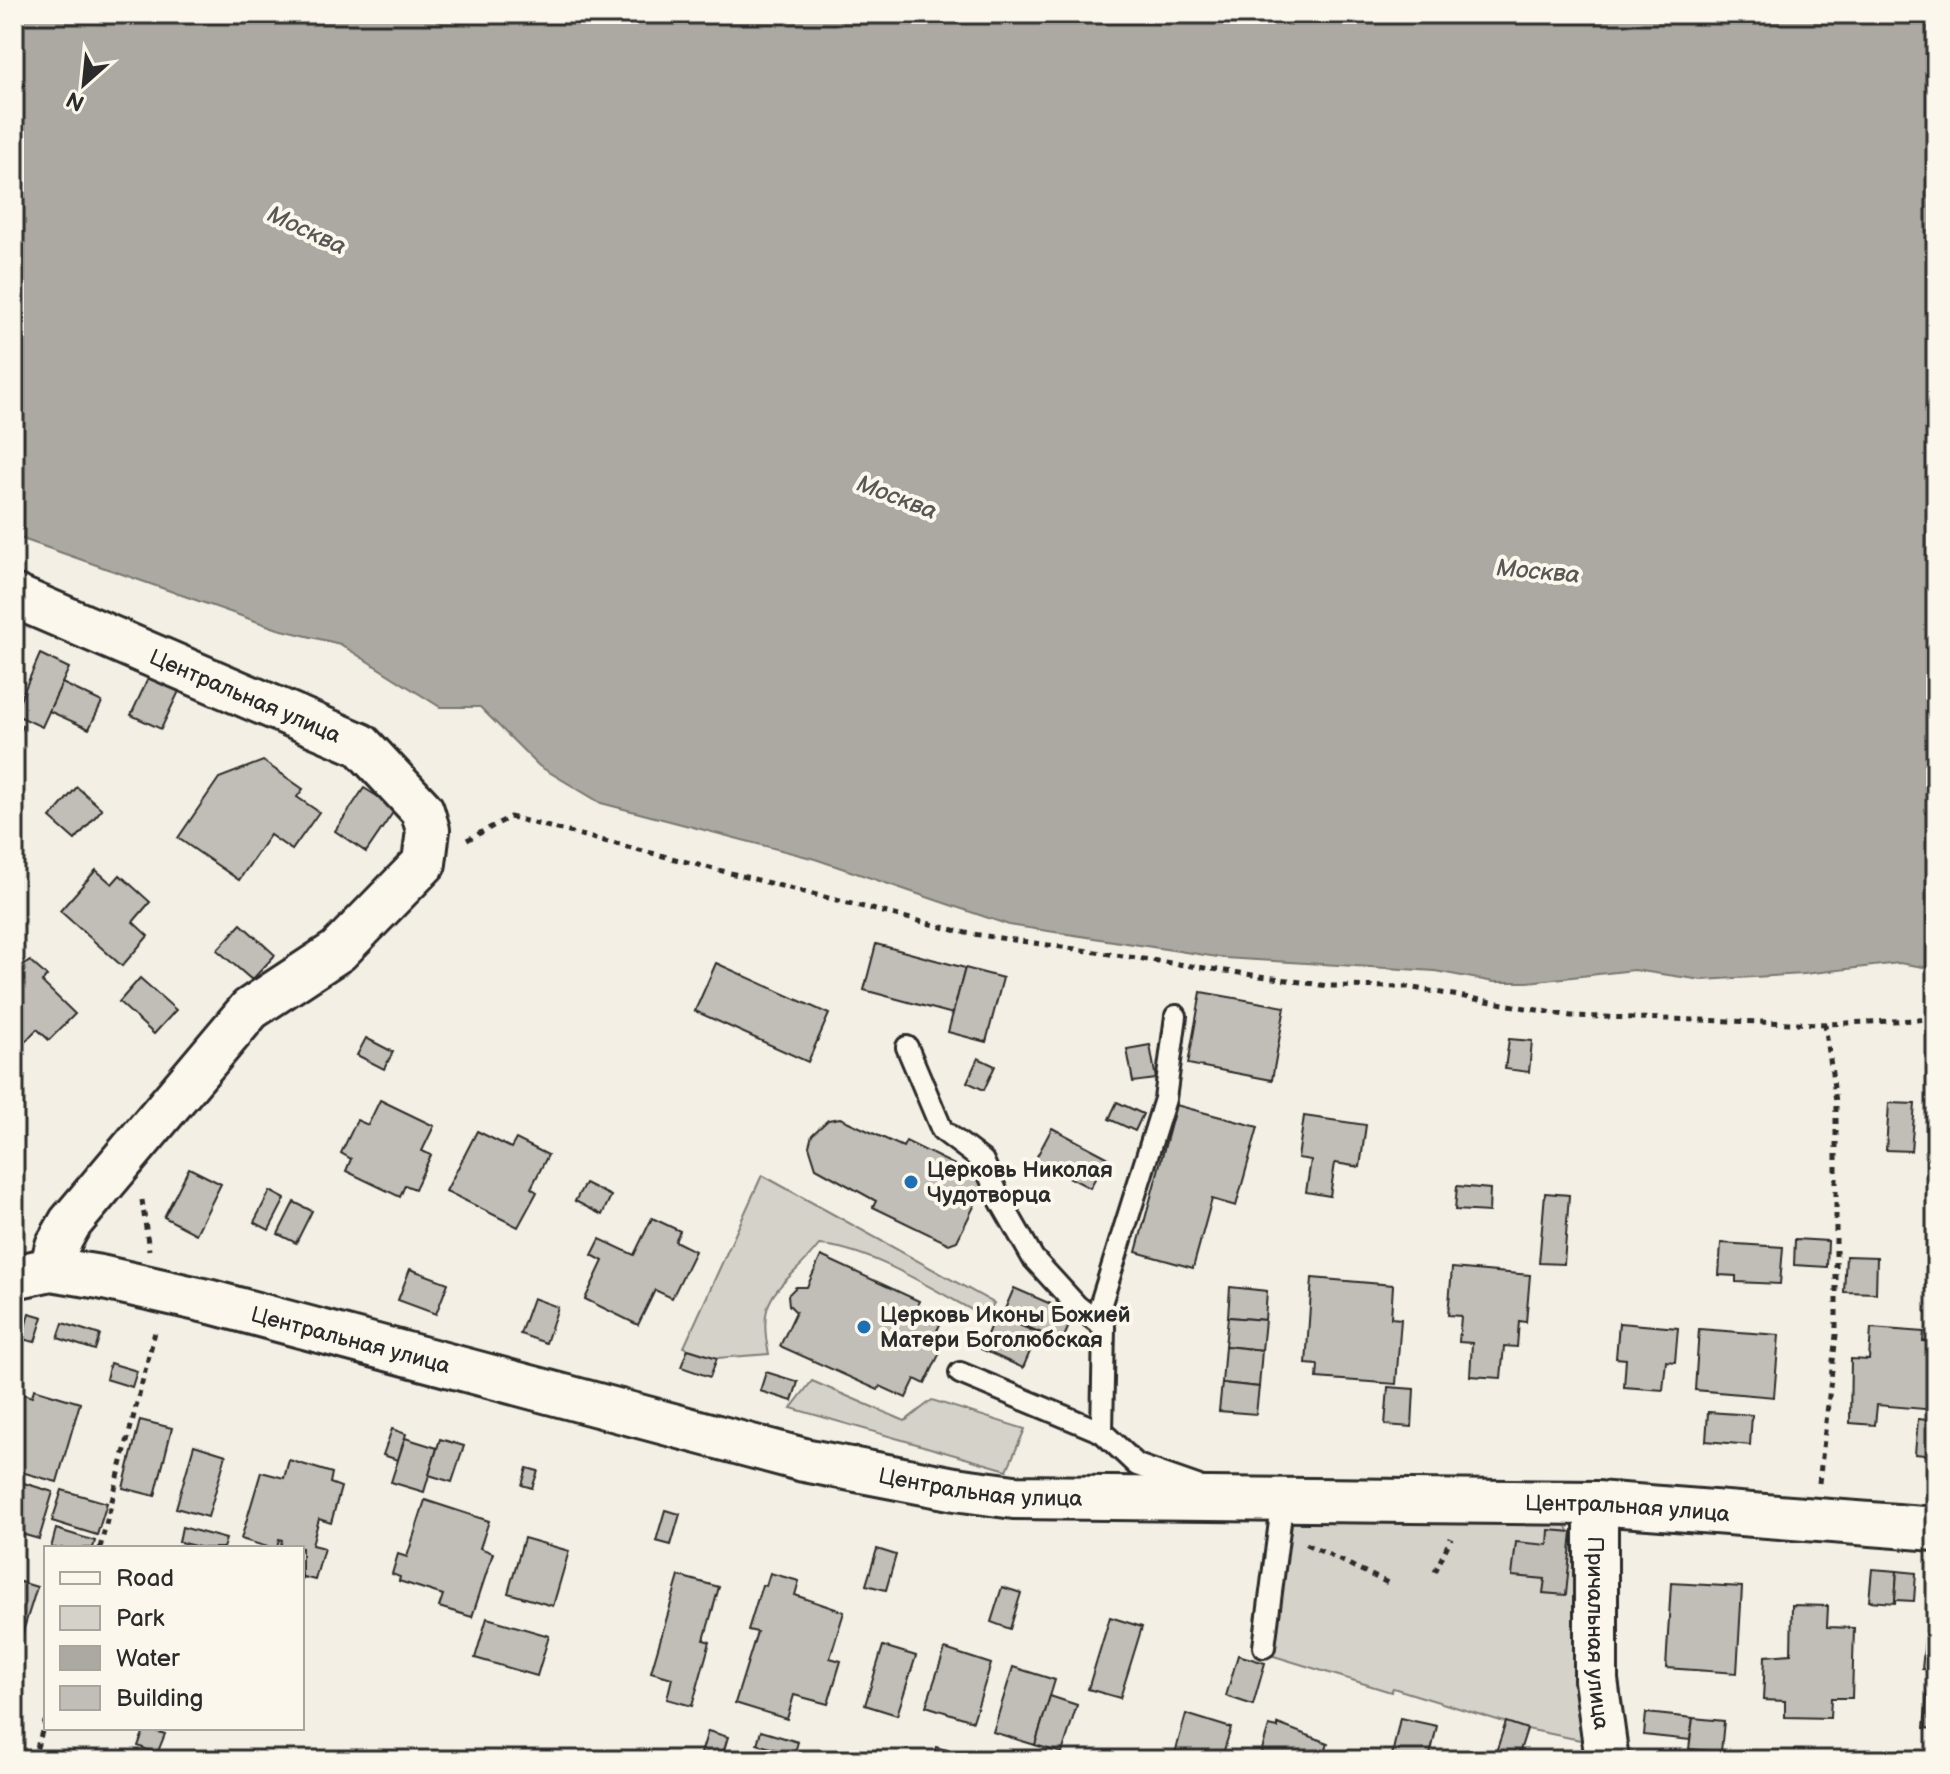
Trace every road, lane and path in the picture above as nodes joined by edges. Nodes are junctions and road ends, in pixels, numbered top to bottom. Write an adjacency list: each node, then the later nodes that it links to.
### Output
1 (14, 596): 2 (street, Центральная улица)
2 (424, 863): 5 (path); 7 (street, Центральная улица)
3 (1176, 1016): 10 (lane)
4 (1936, 1019): 5 (path)
5 (1825, 1024): 16 (path)
6 (907, 1047): 10 (lane)
7 (142, 1137): 8 (street, Центральная улица); 9 (path)
8 (32, 1273): 9 (street, Центральная улица)
9 (164, 1292): 13 (street, Центральная улица); 18 (path)
10 (1096, 1319): 12 (lane)
11 (960, 1373): 12 (lane)
12 (1102, 1432): 13 (lane)
13 (1227, 1497): 15 (street, Центральная улица)
14 (1596, 1503): 15 (street, Центральная улица); 16 (street, Центральная улица); 23 (street, Причальная улица)
15 (1281, 1515): 19 (path); 20 (lane)
16 (1815, 1519): 17 (street, Центральная улица)
17 (1936, 1529)
18 (100, 1546)
19 (1388, 1583)
20 (1264, 1647)
21 (44, 1725): 22 (path)
22 (33, 1760)
23 (1607, 1760)

